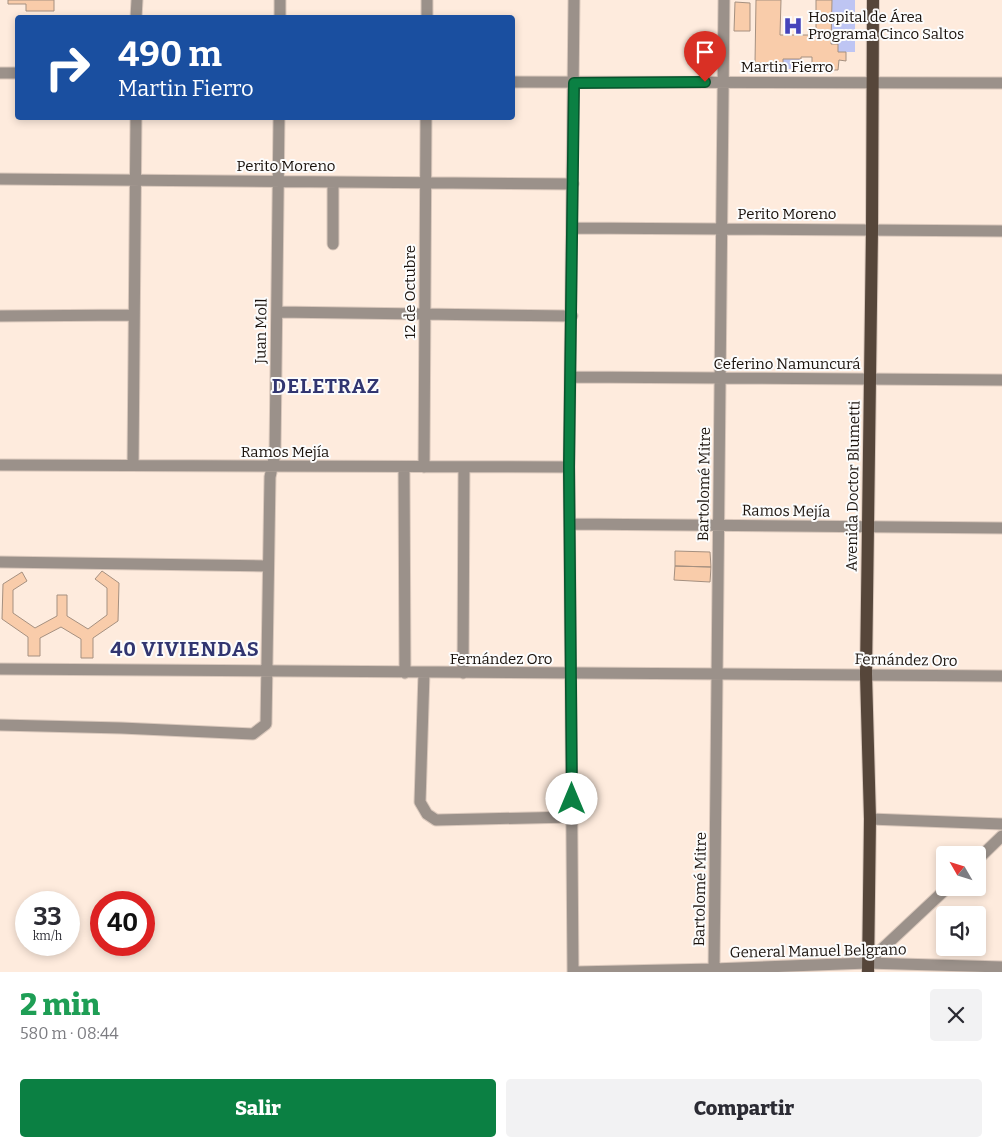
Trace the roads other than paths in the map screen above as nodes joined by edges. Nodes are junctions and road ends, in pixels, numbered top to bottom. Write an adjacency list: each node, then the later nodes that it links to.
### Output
1 (137, 0): 7 (street)
2 (280, 0): 8 (street)
3 (427, 0): 9 (street)
4 (574, 0): 15 (street)
5 (724, 0): 13 (street, Bartolomé Mitre)
6 (873, 0): 14 (main road, Avenida Doctor Blumetti)
7 (136, 15)
8 (280, 15)
9 (426, 15)
10 (0, 73): 11 (street)
11 (15, 73)
12 (515, 82): 15 (street, Martin Fierro)
13 (724, 82): 14 (street, Martin Fierro); 15 (street, Martin Fierro); 27 (street, Bartolomé Mitre)
14 (873, 82): 16 (street, Martin Fierro); 28 (main road, Avenida Doctor Blumetti)
15 (574, 83): 25 (street)
16 (1002, 83)
17 (136, 120): 21 (street)
18 (279, 120): 22 (street, Juan Moll)
19 (426, 120): 24 (street, 12 de Octubre)
20 (0, 180): 21 (street, Perito Moreno)
21 (135, 181): 22 (street, Perito Moreno); 32 (street)
22 (278, 181): 23 (street, Perito Moreno); 31 (street, Juan Moll)
23 (333, 182): 24 (street, Perito Moreno); 30 (street)
24 (426, 182): 25 (street, Perito Moreno); 33 (street, 12 de Octubre)
25 (573, 184): 26 (street)
26 (572, 228): 27 (street, Perito Moreno); 35 (street)
27 (722, 229): 28 (street, Perito Moreno); 37 (street, Bartolomé Mitre)
28 (872, 230): 29 (street, Perito Moreno); 38 (main road, Avenida Doctor Blumetti)
29 (1002, 231)
30 (333, 244)
31 (277, 312): 33 (street); 42 (street, Juan Moll)
32 (134, 315): 34 (street); 41 (street)
33 (425, 315): 35 (street); 44 (street, 12 de Octubre)
34 (0, 316)
35 (572, 316): 36 (street)
36 (571, 377): 37 (street, Ceferino Namuncurá); 46 (street)
37 (720, 379): 38 (street, Ceferino Namuncurá); 48 (street, Bartolomé Mitre)
38 (870, 379): 39 (street, Ceferino Namuncurá); 49 (main road, Avenida Doctor Blumetti)
39 (1002, 380)
40 (0, 465): 41 (street, Ramos Mejía)
41 (133, 466): 42 (street, Ramos Mejía)
42 (273, 467): 43 (street, Ramos Mejía); 52 (street, Juan Moll)
43 (404, 467): 44 (street, Ramos Mejía); 55 (street)
44 (424, 467): 45 (street, Ramos Mejía)
45 (464, 467): 46 (street, Ramos Mejía); 57 (street)
46 (569, 467): 47 (street)
47 (570, 524): 48 (street, Ramos Mejía); 58 (street)
48 (718, 525): 49 (street, Ramos Mejía); 59 (street, Bartolomé Mitre)
49 (868, 527): 50 (street, Ramos Mejía); 60 (main road, Avenida Doctor Blumetti)
50 (1002, 528)
51 (0, 562): 52 (street)
52 (267, 566): 54 (street, Juan Moll)
53 (0, 670): 54 (street, Fernández Oro)
54 (268, 672): 55 (street, Fernández Oro); 62 (street, Juan Moll)
55 (405, 673): 56 (street, Fernández Oro)
56 (424, 673): 57 (street, Fernández Oro); 63 (street)
57 (463, 673): 58 (street, Fernández Oro)
58 (571, 674): 59 (street, Fernández Oro); 63 (street)
59 (717, 674): 60 (street, Fernández Oro); 71 (street, Bartolomé Mitre)
60 (866, 674): 61 (street, Fernández Oro); 64 (main road, Avenida Doctor Blumetti)
61 (1002, 676)
62 (0, 725)
63 (572, 817): 72 (street)
64 (870, 819): 65 (street); 69 (main road, Avenida Doctor Blumetti)
65 (1002, 824)
66 (1002, 836): 67 (street)
67 (986, 851)
68 (939, 896): 69 (street)
69 (868, 967): 70 (street, General Manuel Belgrano); 71 (street, General Manuel Belgrano)
70 (1002, 967)
71 (714, 969): 72 (street, General Manuel Belgrano)
72 (574, 972)

